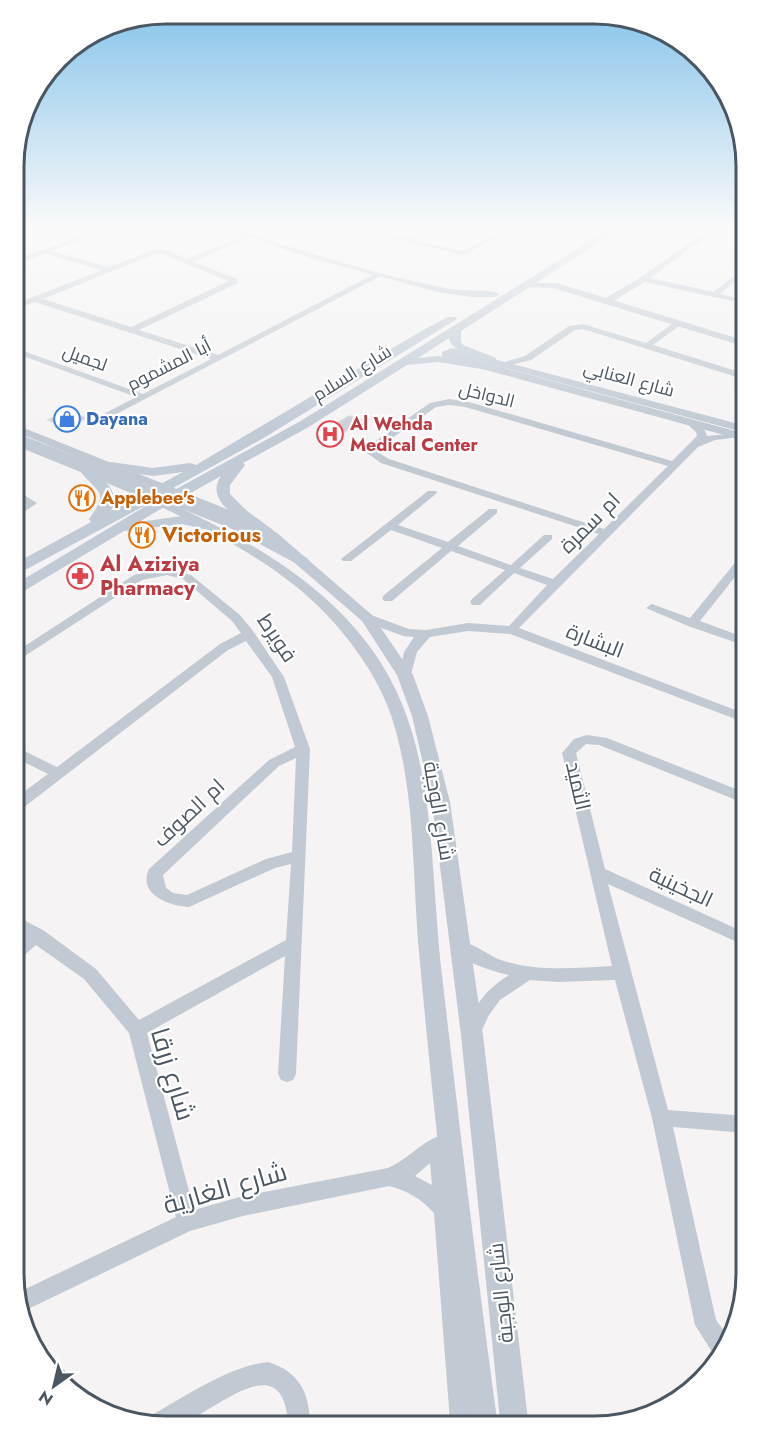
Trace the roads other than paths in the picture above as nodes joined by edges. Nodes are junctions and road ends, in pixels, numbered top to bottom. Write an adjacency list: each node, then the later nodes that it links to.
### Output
1 (44, 295): 10 (street)
2 (205, 295): 17 (street)
3 (340, 295): 21 (street, أبا المشموم)
4 (464, 295): 14 (street)
5 (493, 295): 14 (main road, شارع السلام)
6 (510, 295): 16 (main road, شارع السلام)
7 (588, 295): 12 (street)
8 (617, 295): 12 (street)
9 (714, 295): 11 (street)
10 (35, 299): 13 (street); 17 (street)
11 (736, 300)
12 (607, 301): 15 (street)
13 (24, 303)
14 (475, 307): 34 (main road, شارع السلام)
15 (679, 323): 18 (street); 19 (street)
16 (455, 329): 23 (main road, شارع السلام); 24 (main road)
17 (132, 330): 21 (street)
18 (736, 340)
19 (648, 346): 22 (street); 25 (street)
20 (24, 353): 27 (street, لجميل)
21 (218, 358): 27 (street, أبا المشموم)
22 (528, 358): 24 (street); 26 (street)
23 (402, 364): 24 (main road); 39 (main road, شارع السلام)
24 (502, 368): 26 (street, شارع العنابي); 29 (street, شارع العنابي)
25 (736, 373)
26 (540, 374): 31 (street, شارع العنابي)
27 (144, 397): 28 (street, أبا المشموم)
28 (101, 419)
29 (691, 423): 32 (street, شارع العنابي); 36 (street)
30 (24, 432): 41 (street, شارع الوجبة)
31 (736, 432)
32 (736, 433)
33 (736, 435): 36 (street, ام سمرة)
34 (256, 437): 38 (main road, شارع السلام); 44 (main road)
35 (24, 440): 44 (main road)
36 (697, 444): 40 (street, ام سمرة)
37 (24, 445): 42 (street, شارع الوجبة)
38 (217, 458): 41 (main road); 44 (main road, شارع السلام)
39 (242, 460): 44 (main road, شارع السلام); 52 (main road)
40 (676, 465): 51 (street, ام سمرة); 51 (street, الدواخل)
41 (111, 466): 44 (street, شارع الوجبة)
42 (87, 471): 44 (street, شارع الوجبة); 50 (main road)
43 (432, 493): 49 (street)
44 (163, 496): 48 (street, شارع الوجبة); 50 (main road); 52 (street, شارع الوجبة); 54 (main road); 57 (main road); 62 (main road)
45 (24, 498): 46 (street)
46 (24, 509)
47 (493, 511): 55 (street)
48 (204, 525): 54 (main road); 89 (street, شارع الوجبة)
49 (391, 526): 55 (street); 56 (street)
50 (80, 531): 58 (main road)
51 (608, 533): 61 (street, ام سمرة)
52 (272, 536): 57 (street, شارع الوجبة)
53 (548, 537): 60 (street)
54 (101, 538): 63 (main road)
55 (451, 547): 60 (street); 64 (street)
56 (346, 559)
57 (302, 561): 67 (street, شارع الوجبة)
58 (24, 565)
59 (736, 568): 68 (street)
60 (513, 569): 61 (street); 65 (street)
61 (555, 584): 69 (street, ام سمرة)
62 (24, 586)
63 (24, 586)
64 (388, 598)
65 (476, 602)
66 (652, 608): 68 (street)
67 (367, 618): 71 (street, البشارة); 74 (street, شارع الوجبة)
68 (692, 623): 72 (street)
69 (512, 630): 71 (street, البشارة); 75 (street, البشارة)
70 (249, 634): 73 (street, فويرط); 76 (street, فويرط); 78 (street)
71 (426, 634): 74 (street)
72 (736, 638)
73 (24, 651)
74 (405, 675): 88 (street, شارع الوجبة)
75 (736, 715)
76 (303, 749): 81 (street, فويرط); 81 (street, ام الصوف)
77 (24, 756): 78 (street)
78 (59, 774): 80 (street)
79 (736, 795): 82 (street, الثميد)
80 (24, 800)
81 (299, 856): 86 (street, فويرط)
82 (599, 873): 85 (street, الجخينية); 90 (street, الثميد)
83 (24, 927): 84 (street, شارع زرقا)
84 (36, 935): 87 (street); 92 (street, شارع زرقا)
85 (736, 935)
86 (294, 943): 92 (street); 94 (street, فويرط)
87 (24, 945)
88 (460, 947): 91 (street); 93 (street, شارع الوجبة)
89 (428, 949): 97 (street, شارع الوجبة); 106 (street, شارع الوجبة)
90 (622, 973): 91 (street); 95 (street, الثميد)
91 (526, 974): 93 (street)
92 (137, 1030): 100 (street, شارع زرقا)
93 (472, 1035): 107 (street, شارع الوجبة)
94 (287, 1074)
95 (661, 1118): 96 (street); 102 (street, الثميد)
96 (736, 1124)
97 (439, 1145): 98 (street, شارع الغارية); 99 (street, شارع الوجبة)
98 (389, 1177): 99 (street, شارع الغارية); 100 (street, شارع الغارية)
99 (444, 1210): 105 (street, شارع الوجبة)
100 (187, 1222): 101 (street, شارع الغارية)
101 (27, 1299)
102 (718, 1342)
103 (173, 1416): 104 (street)
104 (298, 1416)
105 (461, 1416)
106 (482, 1416)
107 (514, 1416)

